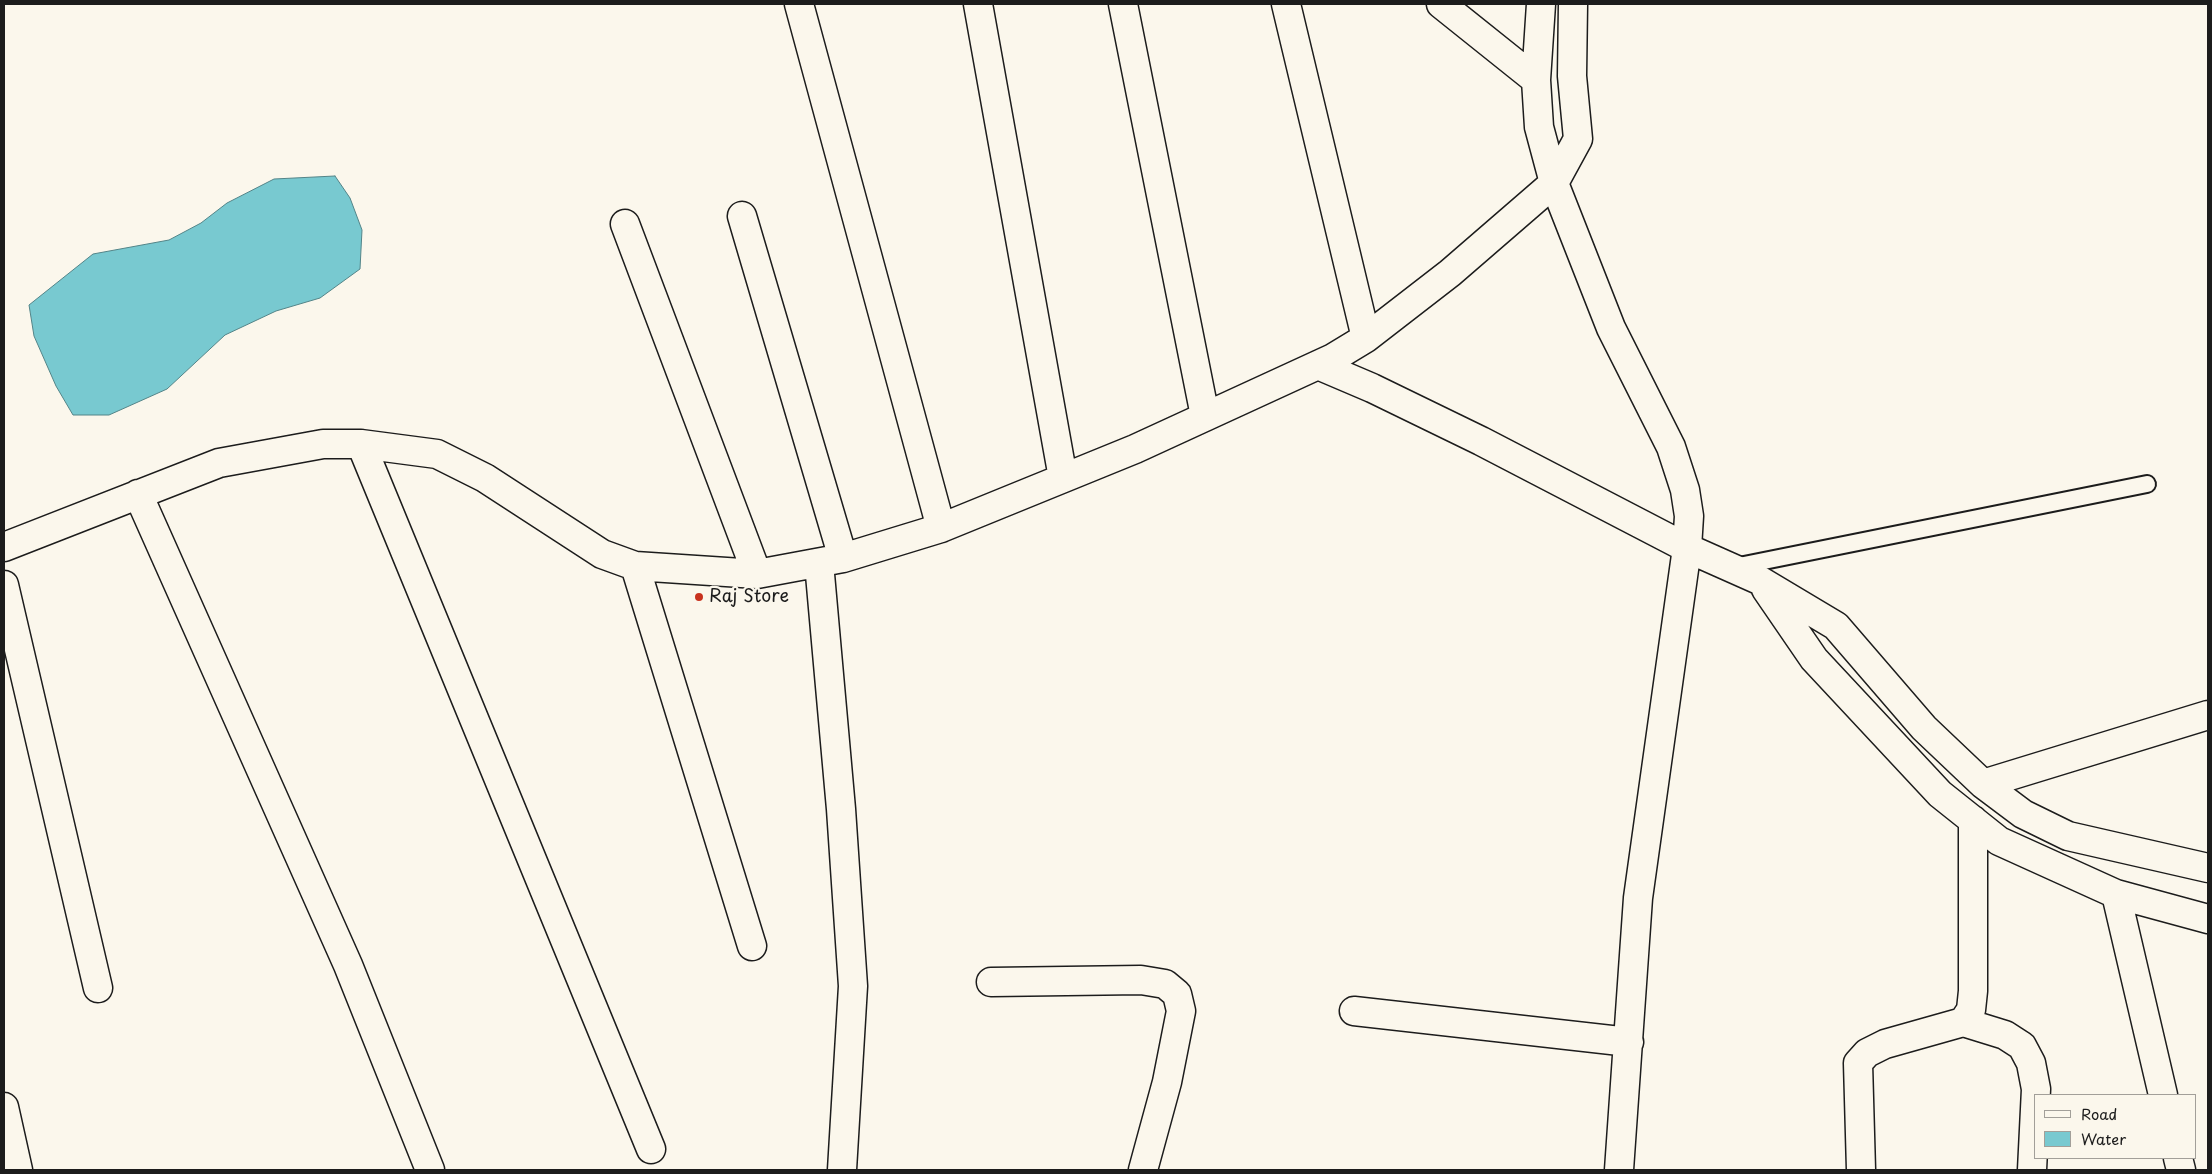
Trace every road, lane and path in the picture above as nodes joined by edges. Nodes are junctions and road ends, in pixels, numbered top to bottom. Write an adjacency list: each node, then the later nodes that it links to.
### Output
1 (799, 4): 19 (street)
2 (978, 4): 16 (street)
3 (1123, 4): 14 (street)
4 (1286, 4): 12 (street)
5 (1441, 4): 8 (street)
6 (1541, 4): 8 (street)
7 (1573, 4): 9 (street)
8 (1536, 80): 9 (street)
9 (1554, 184): 12 (street); 21 (street)
10 (742, 216): 22 (street)
11 (625, 224): 25 (street)
12 (1366, 338): 13 (street)
13 (1318, 365): 14 (street); 21 (street)
14 (1205, 416): 16 (street)
15 (361, 444): 18 (street); 23 (street); 46 (street)
16 (1064, 478): 19 (street)
17 (2147, 484): 24 (lane)
18 (138, 494): 20 (street); 48 (street)
19 (941, 528): 22 (street)
20 (4, 547)
21 (1687, 548): 24 (street); 41 (street)
22 (831, 561): 25 (street); 49 (street)
23 (634, 566): 25 (street); 36 (street)
24 (1731, 568): 26 (street)
25 (757, 574)
26 (1759, 580): 29 (street); 30 (street)
27 (4, 585): 38 (street)
28 (2208, 715): 29 (street)
29 (1983, 784): 32 (street)
30 (1973, 820): 34 (street); 40 (street)
31 (2208, 846): 32 (street)
32 (2179, 862): 33 (street)
33 (2208, 868)
34 (2116, 894): 35 (street); 43 (street)
35 (2208, 919)
36 (752, 946)
37 (991, 982): 50 (street)
38 (98, 988)
39 (1354, 1011): 41 (street)
40 (1963, 1022): 42 (street); 52 (street)
41 (1628, 1042): 51 (street)
42 (2036, 1094)
43 (2163, 1094)
44 (4, 1107): 47 (street)
45 (2034, 1130): 53 (street)
46 (651, 1149)
47 (18, 1170)
48 (430, 1170)
49 (842, 1170)
50 (1143, 1170)
51 (1619, 1170)
52 (1861, 1170)
53 (2032, 1170)

